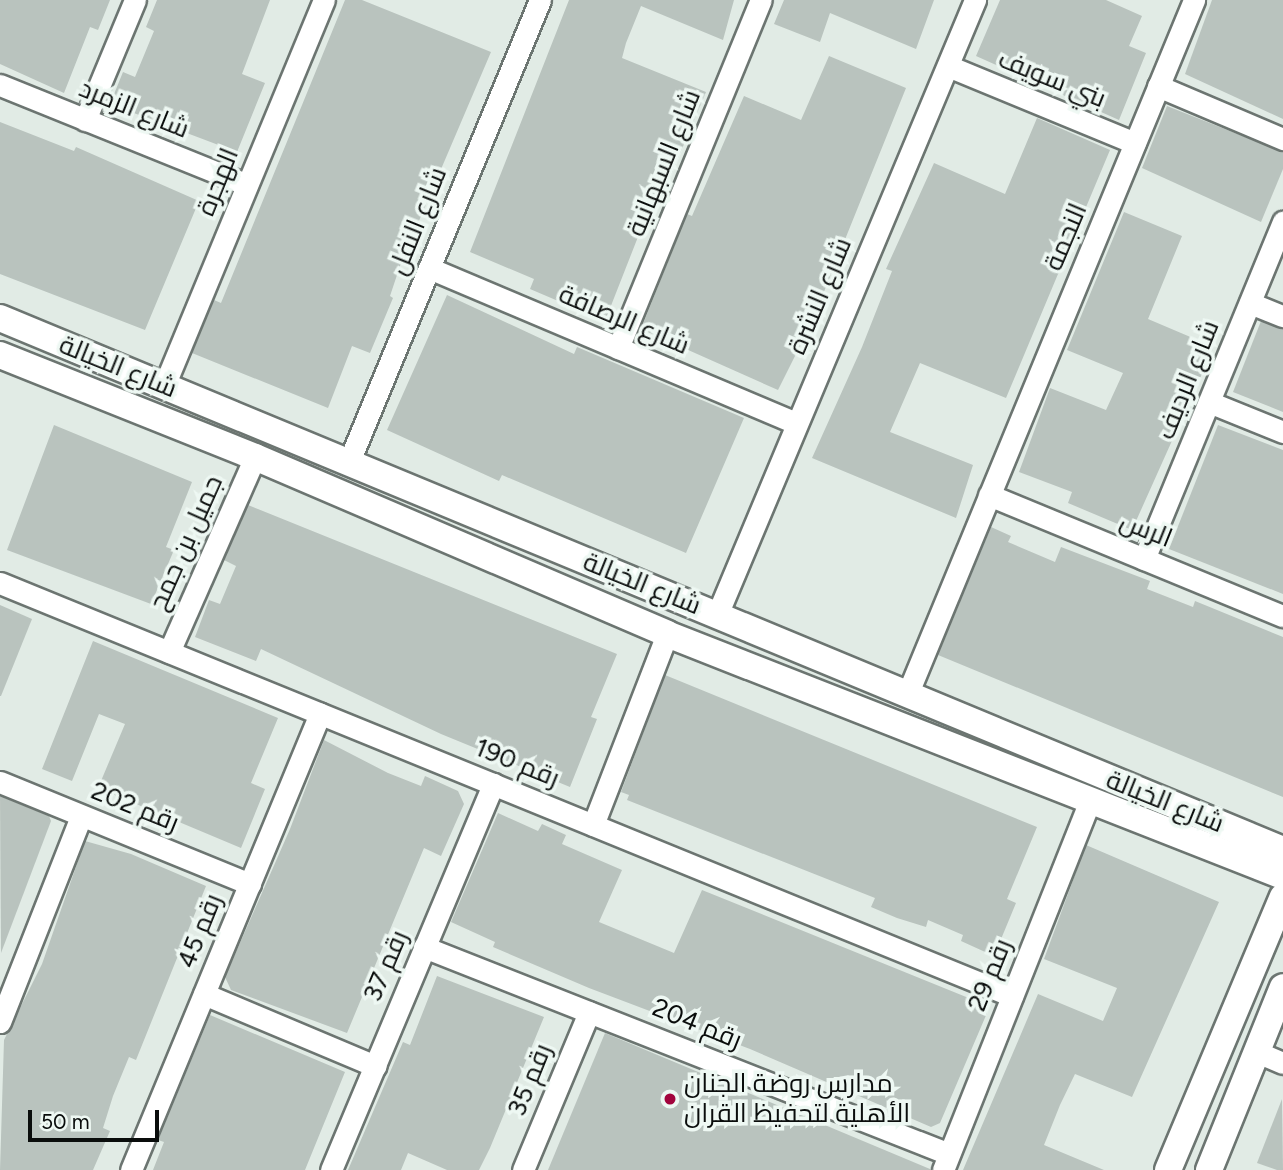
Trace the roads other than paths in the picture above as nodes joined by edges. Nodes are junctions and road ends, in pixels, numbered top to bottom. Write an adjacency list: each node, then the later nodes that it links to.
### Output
1 (135, 0): 10 (street)
2 (324, 0): 13 (street, الهجرة)
3 (540, 0): 15 (street, شارع النفل)
4 (761, 0): 19 (street, شارع السبهانية)
5 (975, 0): 7 (street, شارع النشرة)
6 (1194, 0): 9 (street, النجمة)
7 (948, 66): 12 (street, بني سويف); 23 (street, شارع النشرة)
8 (0, 85): 10 (street, شارع الزمرد)
9 (1158, 86): 11 (street); 12 (street, النجمة)
10 (85, 120): 13 (street, شارع الزمرد)
11 (1283, 139)
12 (1135, 143): 27 (street, النجمة)
13 (247, 185): 21 (street, الهجرة)
14 (1283, 222): 16 (street, شارع الرديف)
15 (429, 268): 19 (street, شارع الرصافة); 26 (street, شارع النفل)
16 (1250, 303): 17 (street); 22 (street, شارع الرديف)
17 (1283, 316)
18 (0, 318): 21 (street, شارع الخيالة)
19 (618, 348): 23 (street, شارع الرصافة)
20 (0, 355): 25 (street, شارع الخيالة)
21 (164, 386): 26 (street, شارع الخيالة)
22 (1209, 402): 24 (street); 29 (street, شارع الرديف)
23 (796, 424): 34 (street, شارع النشرة)
24 (1283, 432)
25 (255, 457): 30 (street, شارع الخيالة); 37 (street, جميل بن جمح)
26 (348, 464): 28 (street, شارع الخيالة)
27 (989, 495): 29 (street, الرس); 38 (street, النجمة)
28 (541, 543): 30 (street); 31 (street, شارع الخيالة)
29 (1144, 559): 35 (street, الرس)
30 (527, 572): 33 (street, شارع الخيالة)
31 (628, 579): 33 (street); 34 (street, شارع الخيالة)
32 (0, 583): 37 (street, رقم 190)
33 (603, 606): 36 (street, شارع الخيالة)
34 (717, 615): 38 (street, شارع الخيالة)
35 (1283, 616)
36 (667, 634): 42 (street, شارع الخيالة); 44 (street)
37 (169, 652): 39 (street, رقم 190)
38 (907, 695): 45 (street, شارع الخيالة)
39 (320, 714): 41 (street, رقم 190); 48 (street, رقم 45)
40 (0, 782): 43 (street, رقم 202)
41 (493, 784): 44 (street, رقم 190); 50 (street, رقم 37)
42 (1090, 800): 45 (street, شارع الخيالة); 53 (street, رقم 29)
43 (82, 816): 48 (street, رقم 202); 55 (street)
44 (593, 825): 53 (street, رقم 190)
45 (1240, 845): 46 (street, شارع الخيالة); 47 (street, شارع الخيالة)
46 (1283, 850)
47 (1283, 876)
48 (250, 884): 52 (street, رقم 45)
49 (1283, 897): 63 (street)
50 (425, 947): 54 (street, رقم 204); 58 (street, رقم 37)
51 (1283, 987): 56 (street)
52 (204, 994): 58 (street); 60 (street, رقم 45)
53 (1012, 996): 59 (street, رقم 29)
54 (589, 1012): 59 (street, رقم 204); 62 (street, رقم 35)
55 (0, 1022)
56 (1257, 1052): 57 (street); 64 (street)
57 (1283, 1063)
58 (375, 1066): 61 (street, رقم 37)
59 (946, 1162)
60 (131, 1170)
61 (331, 1170)
62 (523, 1170)
63 (1168, 1170)
64 (1209, 1170)

